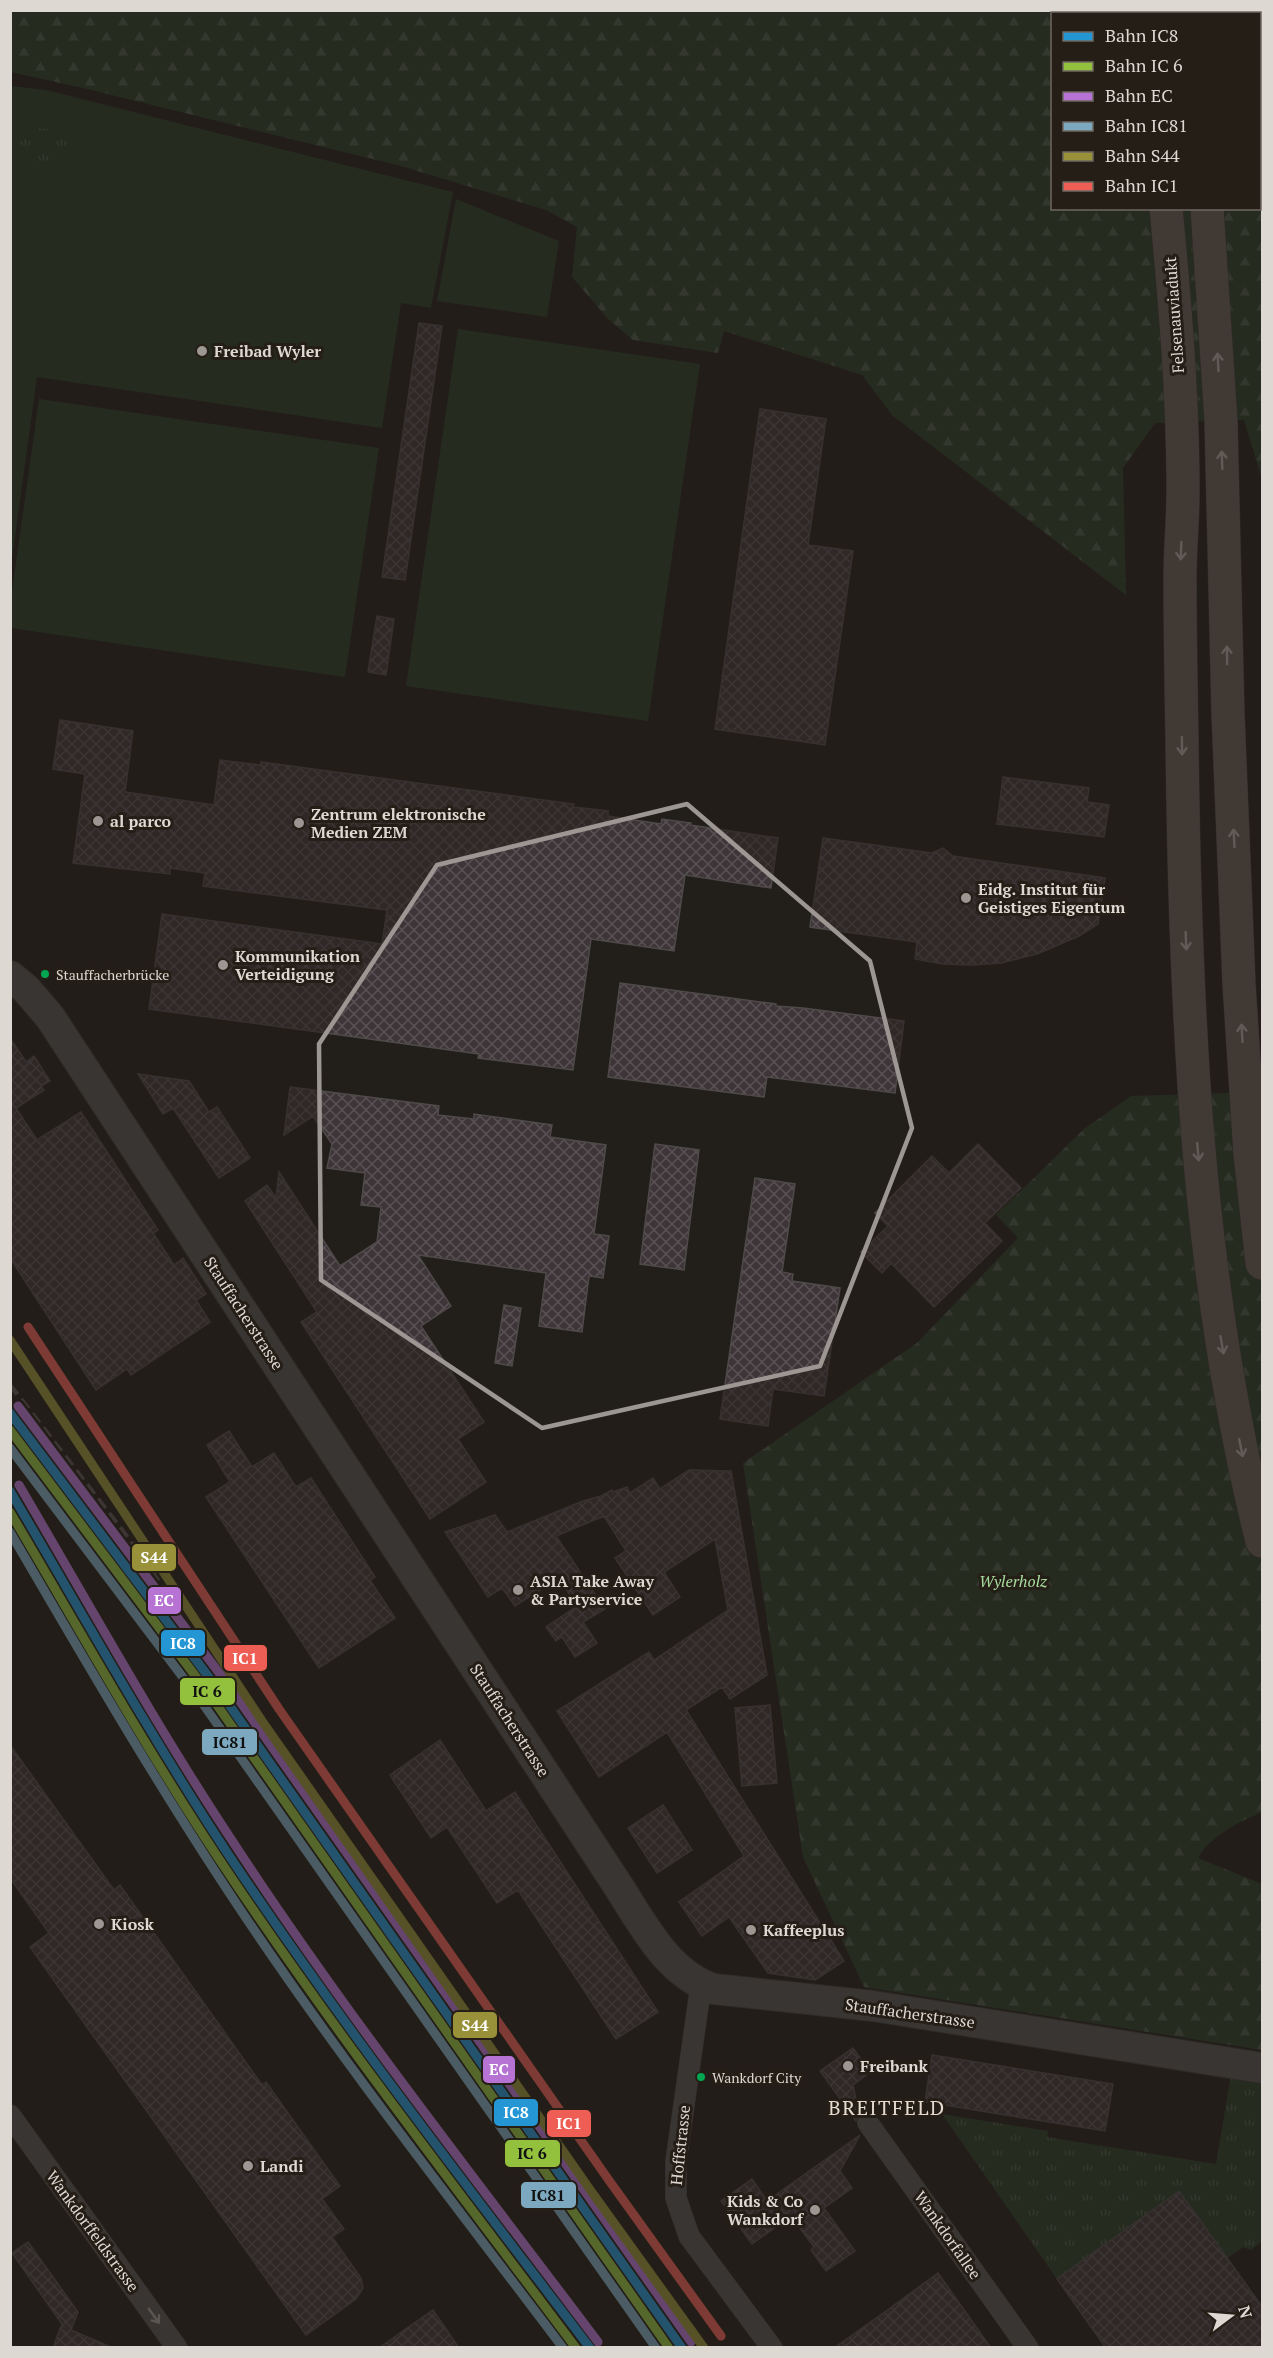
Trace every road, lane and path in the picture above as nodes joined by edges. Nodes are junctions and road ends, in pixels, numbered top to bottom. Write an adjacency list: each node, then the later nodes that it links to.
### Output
1 (1166, 210): 5 (highway, Felsenauviadukt, one-way to 5)
2 (1207, 210): 4 (highway, one-way to 2)
3 (10, 976): 6 (street, Stauffacherstrasse)
4 (1263, 1263)
5 (1263, 1541)
6 (701, 1985): 7 (street, Stauffacherstrasse); 11 (street, Hoffstrasse)
7 (1263, 2068)
8 (10, 2115): 10 (street, Wankdorffeldstrasse, one-way to 10)
9 (868, 2123): 12 (street, Wankdorfallee)
10 (177, 2348)
11 (772, 2348)
12 (1028, 2348)

